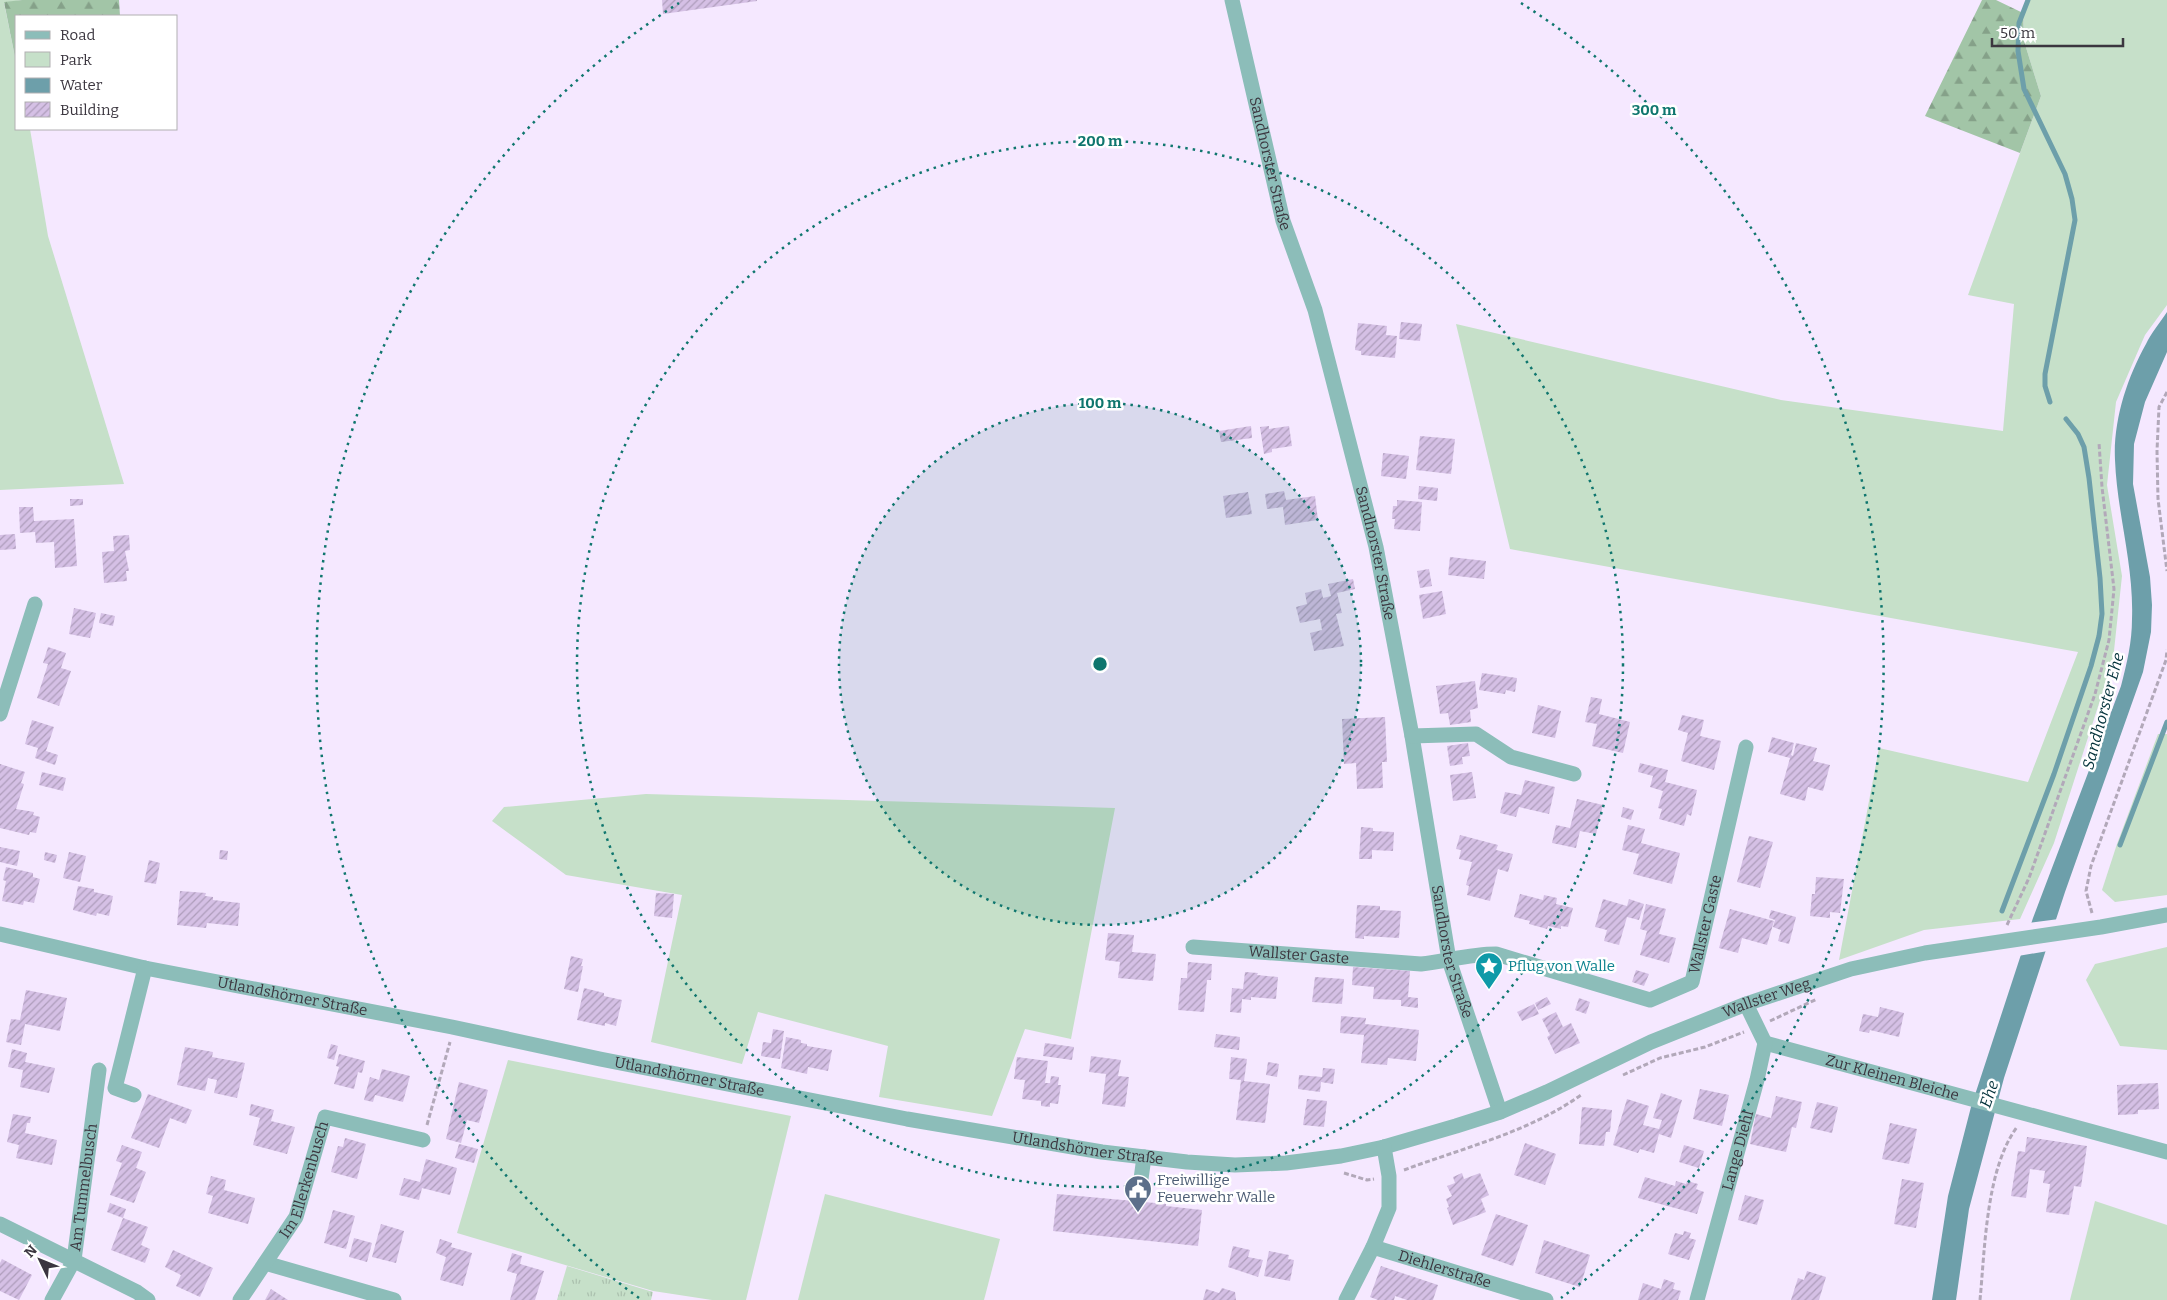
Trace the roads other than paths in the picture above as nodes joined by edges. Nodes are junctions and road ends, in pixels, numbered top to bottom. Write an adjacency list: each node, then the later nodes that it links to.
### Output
1 (1232, 0): 4 (street, Sandhorster Straße)
2 (35, 604): 3 (street)
3 (0, 714)
4 (1412, 736): 6 (street); 10 (street, Sandhorster Straße)
5 (1746, 747): 10 (street, Wallster Gaste)
6 (1574, 774)
7 (2167, 915): 12 (street, Wallster Weg)
8 (0, 934): 11 (street, Utlandshörner Straße)
9 (1193, 947): 10 (street, Wallster Gaste)
10 (1449, 960): 16 (street, Sandhorster Straße)
11 (145, 968): 15 (street); 20 (street, Utlandshörner Straße)
12 (1746, 1004): 13 (street); 16 (street, Wallster Weg)
13 (1765, 1043): 19 (street, Zur Kleinen Bleiche); 32 (street, Lange Diehl)
14 (99, 1070): 24 (street, Am Tummelbusch)
15 (134, 1095)
16 (1500, 1112): 18 (street, Wallster Weg)
17 (423, 1140): 25 (street, Im Ellerkenbusch)
18 (1384, 1147): 20 (street, Utlandshörner Straße); 23 (street)
19 (2167, 1152)
20 (1144, 1157): 21 (street)
21 (1138, 1201)
22 (0, 1224): 24 (street)
23 (1373, 1247): 30 (street); 31 (street, Diehlerstraße)
24 (74, 1260): 26 (street, Am Tummelbusch); 27 (street)
25 (264, 1263): 28 (street, Im Ellerkenbusch); 29 (street)
26 (52, 1300)
27 (148, 1300)
28 (240, 1300)
29 (394, 1300)
30 (1346, 1300)
31 (1546, 1300)
32 (1697, 1300)

